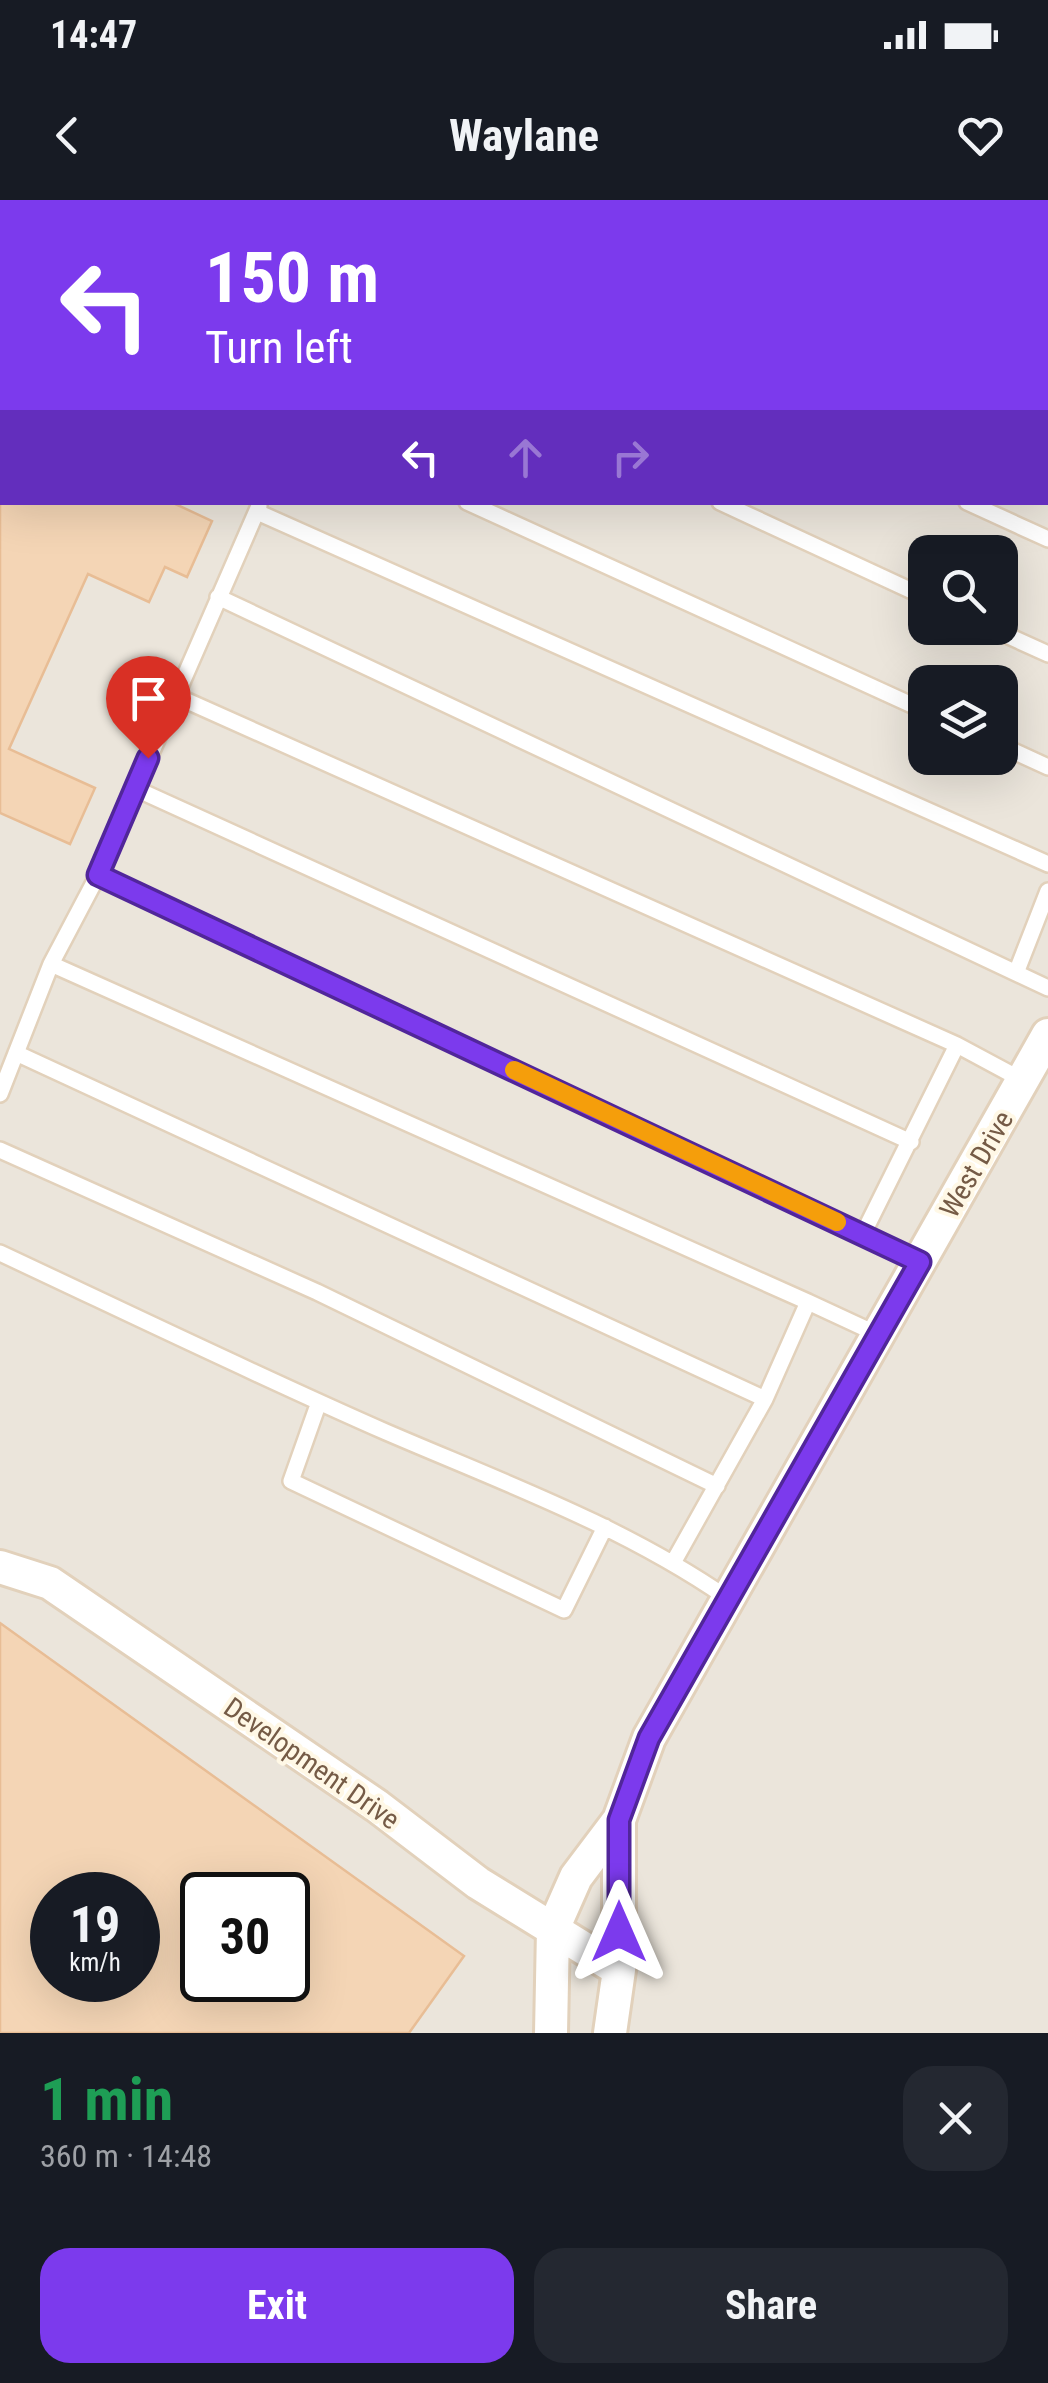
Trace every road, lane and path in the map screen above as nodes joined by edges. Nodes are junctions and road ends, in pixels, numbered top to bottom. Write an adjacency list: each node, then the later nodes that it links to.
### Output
1 (475, 505): 11 (lane)
2 (726, 505): 6 (lane)
3 (974, 505): 5 (lane)
4 (259, 507): 7 (lane); 15 (lane)
5 (1048, 539)
6 (908, 589)
7 (218, 598): 10 (lane); 19 (lane)
8 (1018, 640): 9 (lane)
9 (1048, 654)
10 (176, 696): 14 (lane); 22 (lane)
11 (908, 703)
12 (1018, 753): 13 (lane)
13 (1048, 766)
14 (134, 788): 16 (lane); 26 (lane)
15 (1048, 864)
16 (98, 875): 18 (lane); 28 (lane)
17 (1048, 891): 19 (lane)
18 (51, 964): 23 (lane); 31 (lane)
19 (1016, 973): 20 (lane)
20 (1048, 988)
21 (1048, 1035): 24 (street, West Drive)
22 (957, 1045): 24 (lane); 26 (lane)
23 (16, 1053): 25 (lane); 33 (lane)
24 (1024, 1080): 30 (street, West Drive)
25 (0, 1094)
26 (911, 1142): 28 (lane)
27 (0, 1150): 35 (lane)
28 (862, 1234): 30 (lane)
29 (0, 1253): 34 (lane)
30 (920, 1262): 32 (street, West Drive)
31 (808, 1302): 32 (lane); 33 (lane)
32 (877, 1334): 39 (street, West Drive)
33 (765, 1399): 35 (lane)
34 (319, 1402): 36 (lane); 36 (lane)
35 (716, 1486): 37 (lane)
36 (605, 1527): 37 (lane)
37 (674, 1561): 39 (lane)
38 (0, 1566): 41 (street, Development Drive)
39 (727, 1598): 40 (street, West Drive)
40 (619, 1820): 41 (street, West Drive); 42 (street, West Drive)
41 (553, 1929): 42 (street, Development Drive); 43 (street, West Drive)
42 (620, 1970): 45 (street, West Drive)
43 (544, 2030): 44 (street)
44 (582, 2033)
45 (610, 2033)

